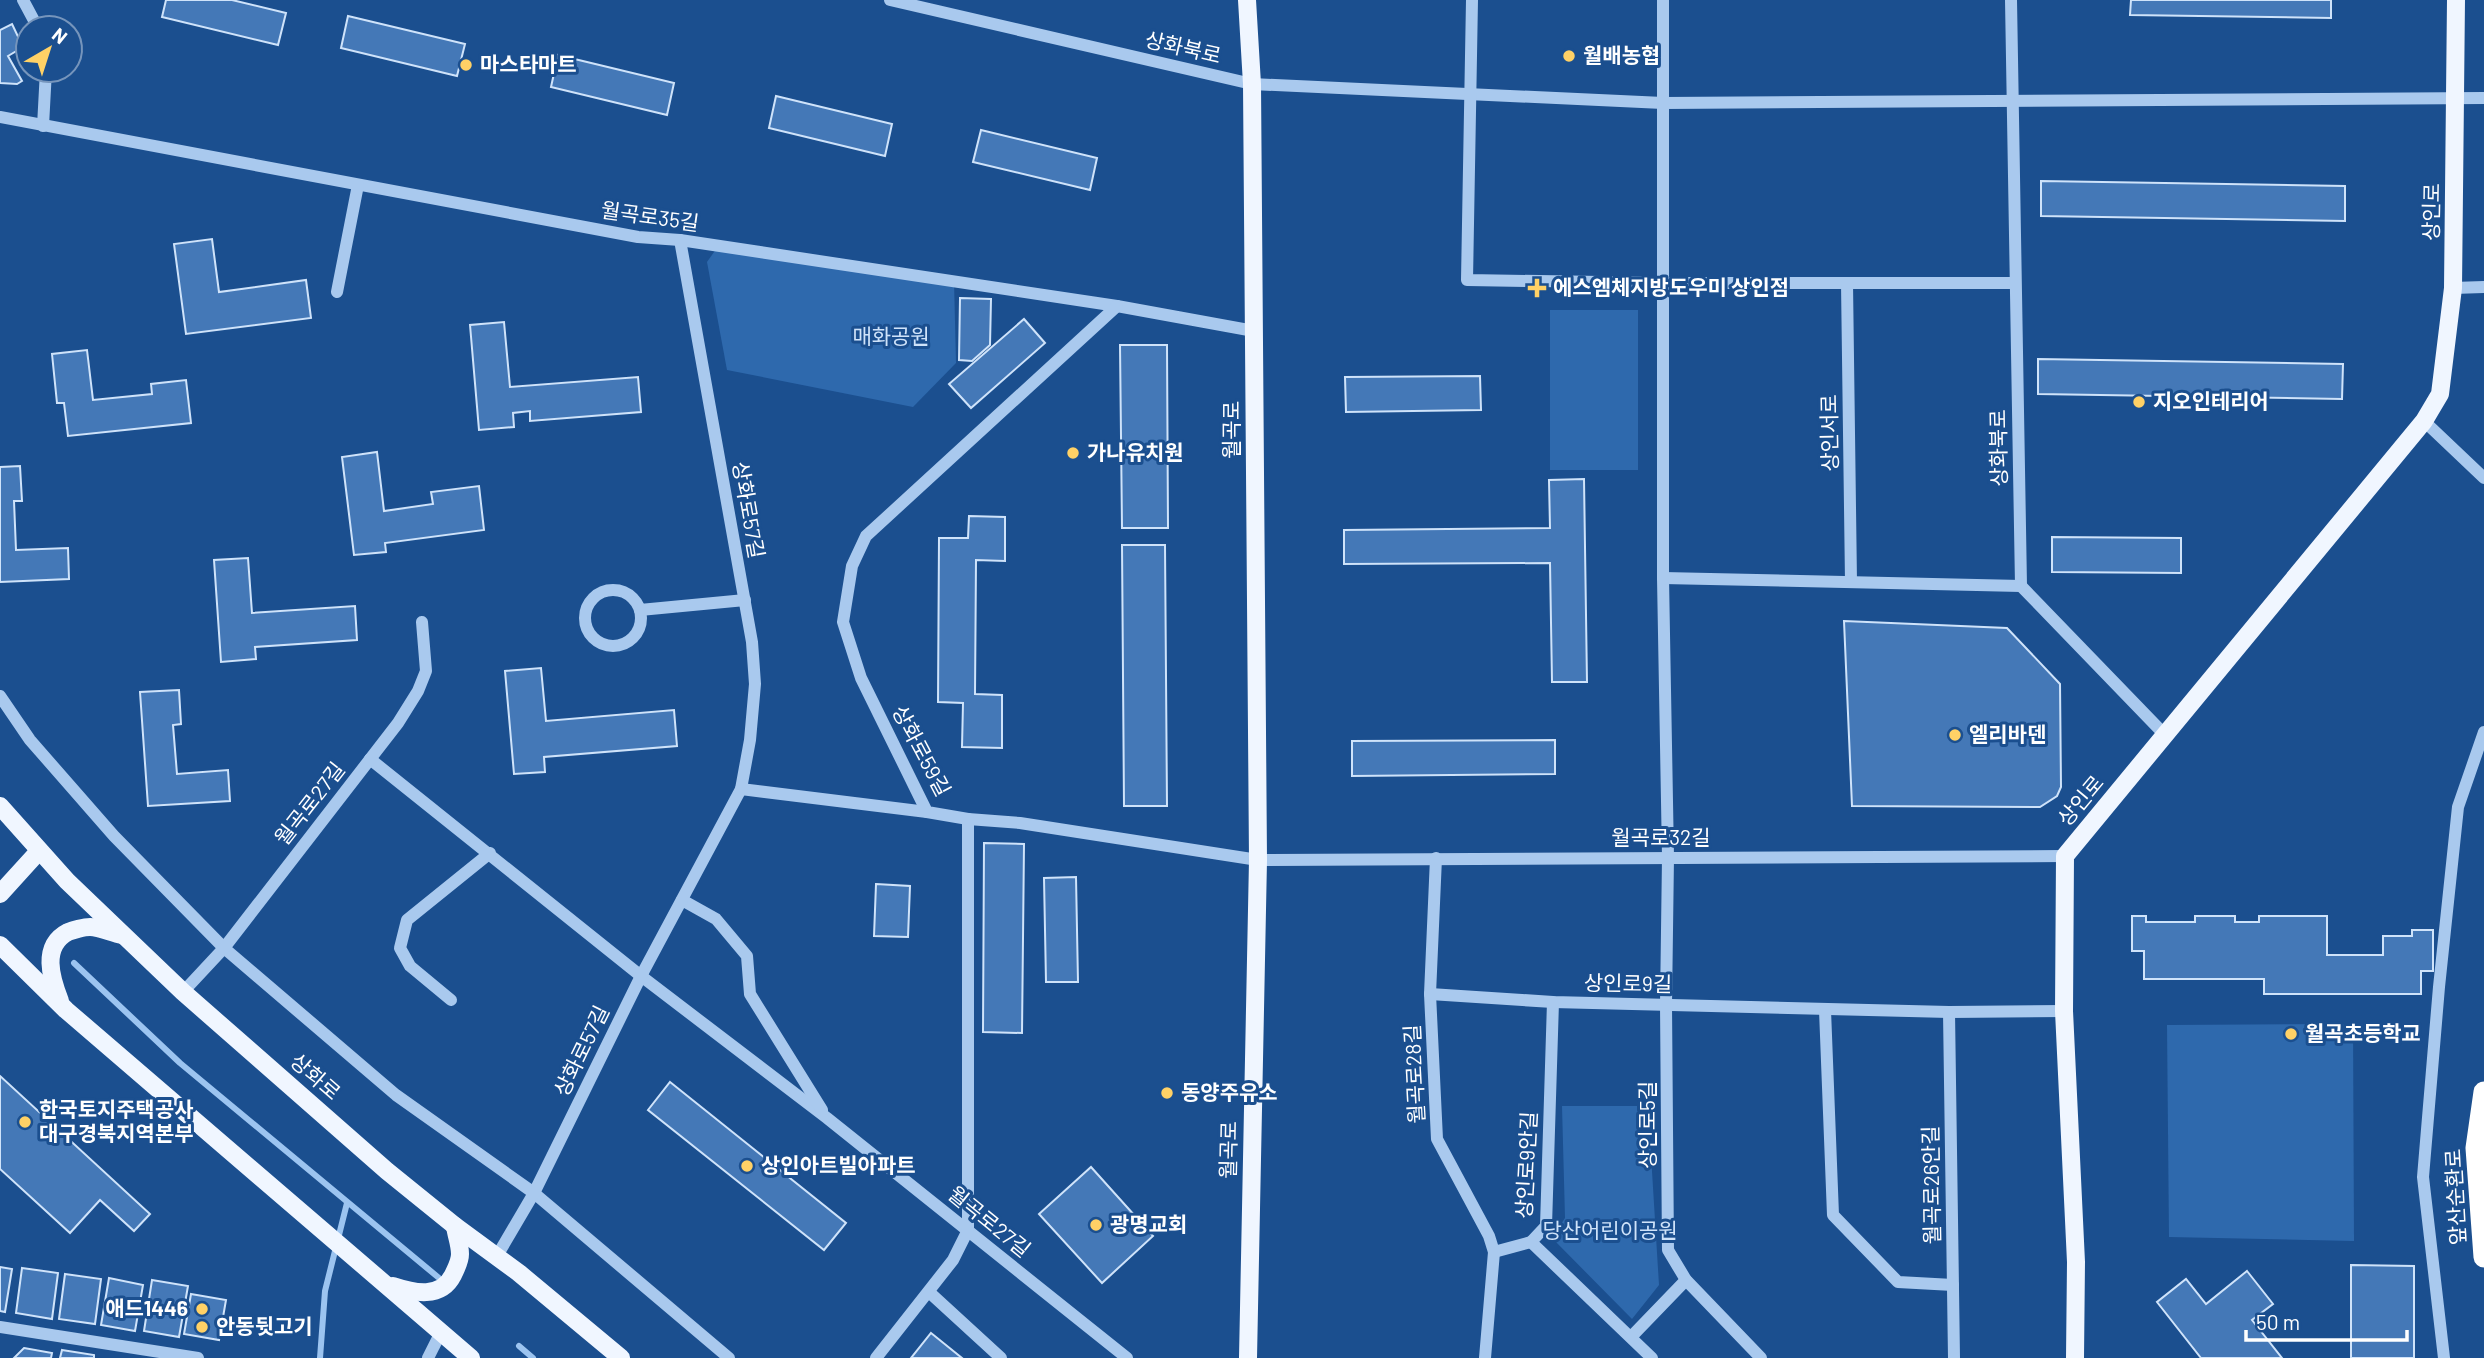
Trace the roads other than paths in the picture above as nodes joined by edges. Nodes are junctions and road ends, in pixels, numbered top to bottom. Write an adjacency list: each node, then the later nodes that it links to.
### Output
1 (890, 0): 8 (street, 상화북로)
2 (1247, 0): 8 (main road, 월곡로)
3 (1472, 0): 9 (street)
4 (1663, 0): 13 (street)
5 (2011, 0): 12 (street, 상화북로)
6 (2456, 0): 10 (main road, 상인로)
7 (45, 84): 15 (street)
8 (1252, 85): 9 (street, 상화북로); 25 (main road, 월곡로)
9 (1471, 94): 13 (street, 상화북로); 18 (street)
10 (2457, 97): 11 (street, 상화북로); 12 (street, 상화북로); 22 (main road, 상인로)
11 (2484, 98)
12 (2011, 100): 13 (street, 상화북로); 20 (street, 상화북로)
13 (1663, 103): 18 (street)
14 (0, 117): 15 (street, 월곡로35길)
15 (43, 126): 16 (street, 월곡로35길)
16 (358, 185): 17 (street, 월곡로35길); 23 (street)
17 (680, 240): 24 (street, 월곡로35길); 31 (street, 상화로57길)
18 (1663, 283): 19 (street); 28 (street)
19 (1847, 283): 20 (street); 29 (street, 상인서로)
20 (2015, 283): 30 (street, 상화북로)
21 (2484, 287): 22 (street)
22 (2454, 288): 26 (main road, 상인로)
23 (337, 292)
24 (1117, 306): 25 (street, 월곡로35길); 40 (street, 상화로59길)
25 (1254, 331): 47 (main road, 월곡로)
26 (2424, 421): 27 (street); 36 (main road, 상인로)
27 (2484, 478)
28 (1663, 578): 29 (street); 45 (street)
29 (1851, 582): 30 (street)
30 (2021, 586): 36 (street)
31 (745, 600): 32 (street); 38 (street, 상화로57길)
32 (640, 610): 32 (street)
33 (422, 622): 37 (street)
34 (0, 696): 52 (street)
35 (2484, 732): 93 (street)
36 (2166, 736): 44 (main road, 상인로)
37 (370, 758): 43 (street, 월곡로27길); 52 (street, 월곡로27길)
38 (741, 789): 40 (street); 49 (street, 상화로57길)
39 (1, 810): 42 (main road, 상화로)
40 (927, 812): 41 (street, 상화로59길)
41 (968, 819): 47 (street); 67 (street)
42 (39, 851): 48 (main road); 50 (main road, 상화로)
43 (490, 853): 53 (street, 월곡로27길); 56 (street)
44 (2065, 856): 45 (street, 월곡로32길); 61 (main road, 상인로)
45 (1668, 857): 46 (street, 월곡로32길); 58 (street, 상인로5길)
46 (1436, 858): 47 (street, 월곡로32길); 55 (street, 월곡로28길)
47 (1258, 859): 87 (main road, 월곡로)
48 (0, 894)
49 (682, 900): 53 (street, 상화로57길); 64 (street, 월곡로27길)
50 (122, 935): 54 (main road, 상화로); 59 (main road)
51 (0, 945): 59 (main road)
52 (224, 948): 54 (street, 월곡로27길); 65 (street)
53 (641, 976): 64 (street, 월곡로27길); 65 (street, 상화로57길)
54 (183, 992): 66 (main road, 상화로)
55 (1430, 994): 57 (street, 상인로9길); 69 (street, 월곡로28길)
56 (451, 1000)
57 (1553, 1002): 58 (street, 상인로9길); 68 (street, 상인로9안길)
58 (1666, 1004): 60 (street, 상인로9길); 72 (street, 상인로5길)
59 (62, 1005): 73 (main road)
60 (1825, 1010): 62 (street, 상인로9길); 74 (street)
61 (2064, 1011): 62 (street, 상인로9길); 92 (main road, 상인로)
62 (1949, 1012): 74 (street, 월곡로26안길)
63 (2484, 1093): 71 (highway, 앞산순환로)
64 (827, 1118): 67 (street, 월곡로27길)
65 (534, 1193): 70 (street, 상화로57길); 83 (street)
66 (455, 1226): 70 (main road, 상화로); 73 (main road)
67 (968, 1230): 75 (street); 86 (street, 월곡로27길)
68 (1531, 1242): 69 (street); 78 (street, 상인로9안길)
69 (1494, 1252): 88 (street, 월곡로28길)
70 (496, 1256): 82 (main road, 상화로)
71 (2484, 1257)
72 (1686, 1280): 78 (street); 90 (street, 상인로5길)
73 (383, 1282): 77 (main road)
74 (1953, 1285): 91 (street, 월곡로26안길)
75 (929, 1292): 84 (street); 85 (street)
76 (0, 1327): 79 (street)
77 (441, 1332): 80 (street); 81 (main road)
78 (1631, 1337): 89 (street, 상인로9안길)
79 (198, 1358)
80 (428, 1358)
81 (471, 1358)
82 (621, 1358)
83 (729, 1358)
84 (876, 1358)
85 (1001, 1358)
86 (1127, 1358)
87 (1248, 1358)
88 (1485, 1358)
89 (1652, 1358)
90 (1761, 1358)
91 (1954, 1358)
92 (2075, 1358)
93 (2444, 1358)

